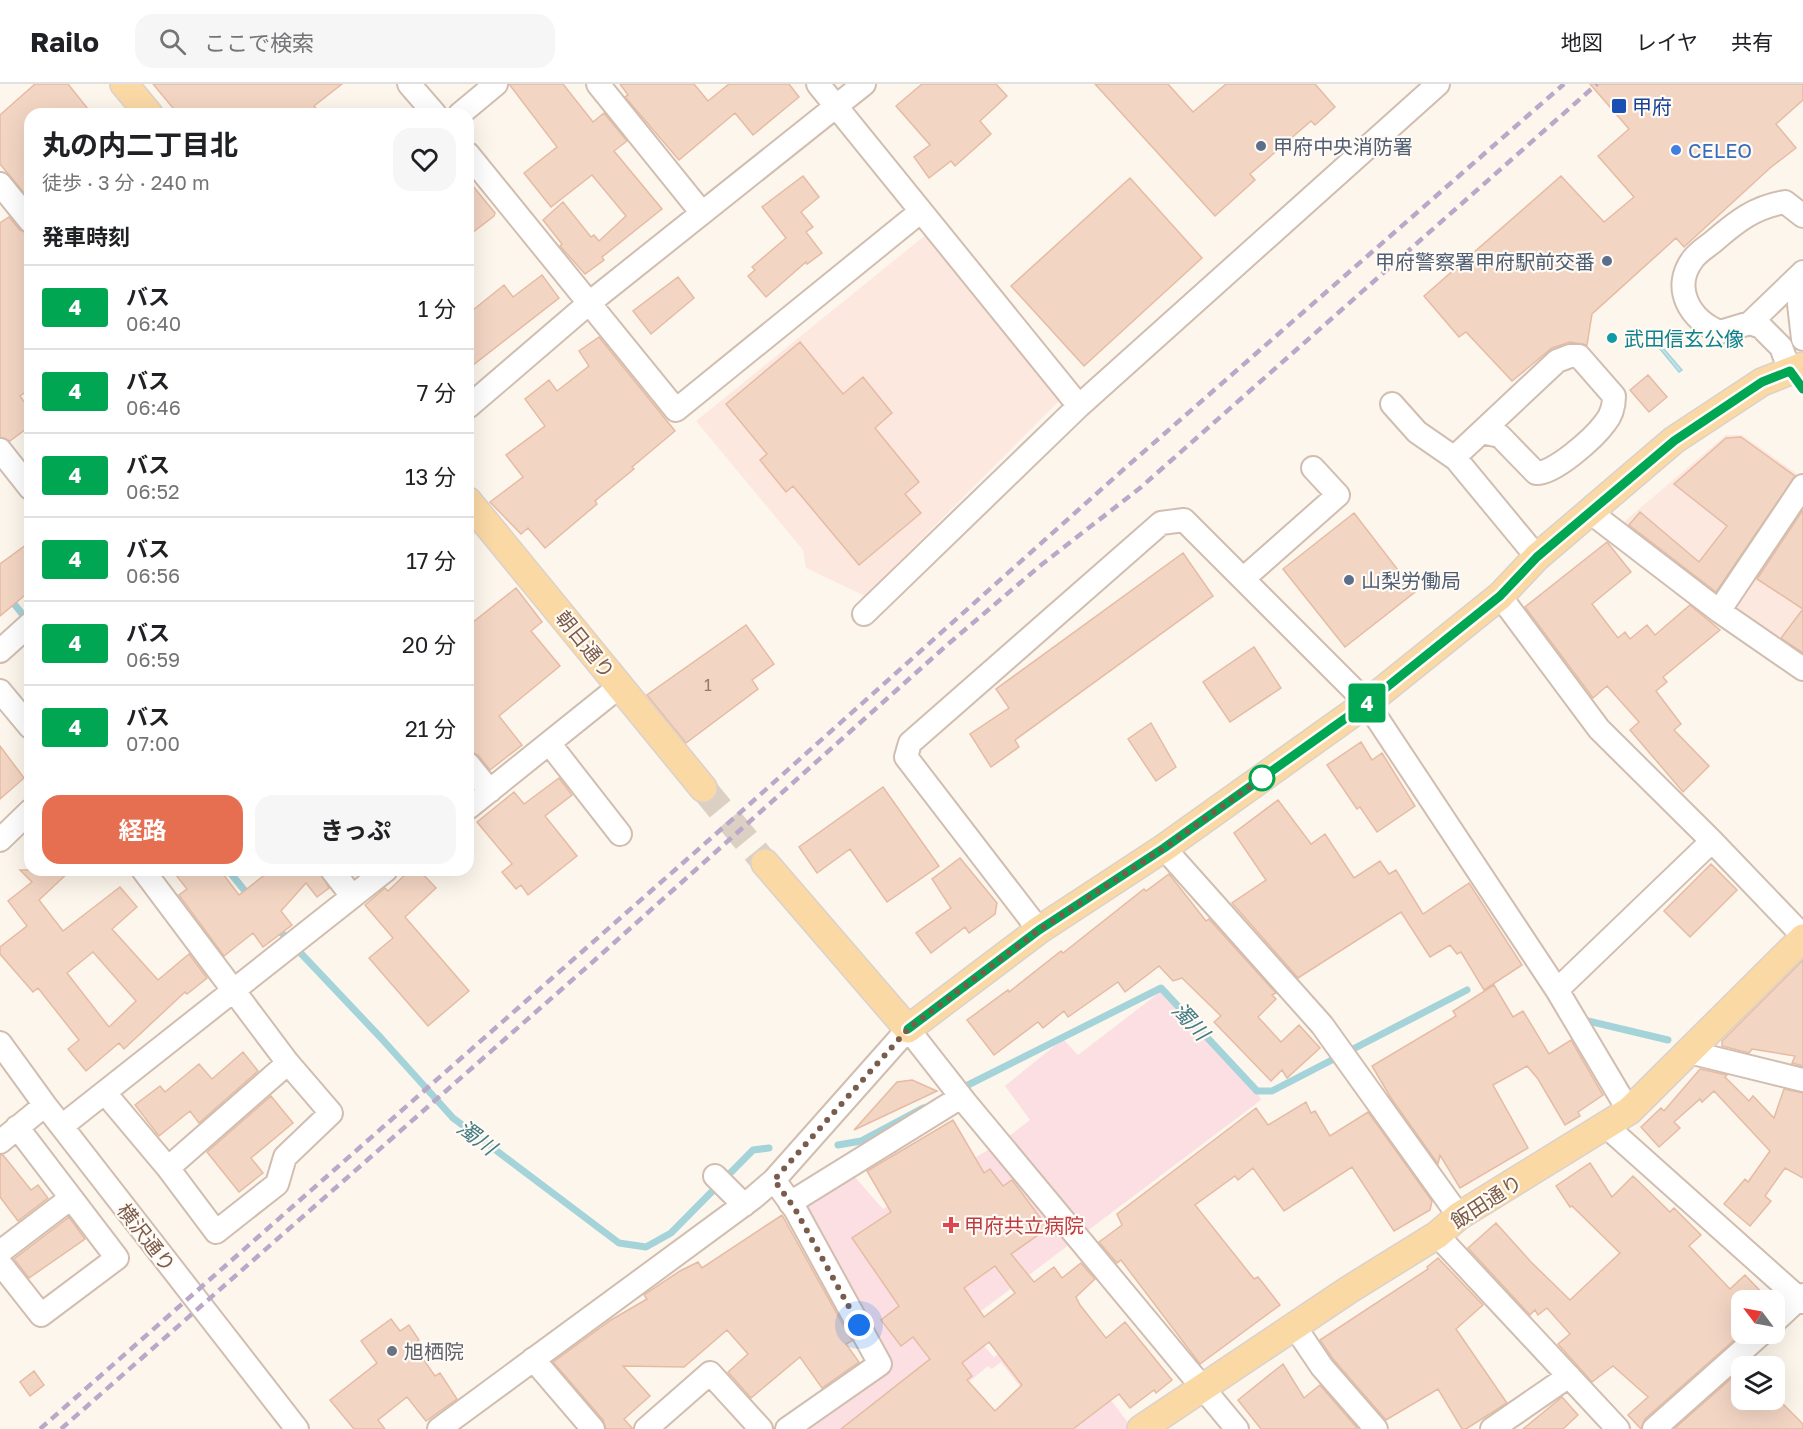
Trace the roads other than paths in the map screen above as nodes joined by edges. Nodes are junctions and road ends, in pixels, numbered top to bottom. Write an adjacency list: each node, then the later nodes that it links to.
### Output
1 (124, 84): 9 (main road)
2 (409, 84): 10 (street)
3 (496, 84): 11 (street)
4 (598, 84): 15 (street)
5 (818, 84): 8 (street)
6 (864, 84): 8 (street)
7 (1438, 84): 25 (street)
8 (836, 106): 14 (street); 15 (street)
9 (144, 108)
10 (430, 108)
11 (467, 108)
12 (474, 162): 19 (street)
13 (0, 184): 16 (street)
14 (920, 212): 19 (street); 25 (street)
15 (702, 213): 19 (street)
16 (24, 214)
17 (1803, 216): 20 (street)
18 (1802, 273): 20 (street); 21 (street)
19 (588, 304): 23 (street)
20 (1750, 323): 22 (street)
21 (1803, 339)
22 (1799, 375): 33 (main road)
23 (474, 402)
24 (1392, 404): 28 (street)
25 (1079, 406): 38 (street)
26 (1494, 428): 26 (street); 28 (street)
27 (0, 450): 30 (street)
28 (1456, 459): 34 (street)
29 (1313, 468): 35 (street)
30 (24, 480)
31 (1803, 486): 37 (street)
32 (474, 508): 42 (main road, 朝日通り)
33 (1590, 512): 34 (main road); 37 (street)
34 (1537, 557): 36 (main road)
35 (1243, 579): 44 (street); 61 (street)
36 (1500, 596): 44 (main road); 54 (street)
37 (1719, 612): 41 (street)
38 (864, 614)
39 (24, 629): 40 (street)
40 (0, 651)
41 (1803, 669)
42 (620, 686): 46 (street); 48 (main road, 朝日通り)
43 (0, 691): 45 (street)
44 (1367, 703): 55 (main road); 64 (street)
45 (24, 720)
46 (549, 743): 49 (street); 52 (street)
47 (474, 771): 49 (street)
48 (703, 788)
49 (490, 791): 50 (street)
50 (474, 803)
51 (24, 817): 53 (street)
52 (620, 834)
53 (0, 840)
54 (1712, 841): 62 (street); 64 (street)
55 (1164, 848): 61 (main road); 83 (street)
56 (765, 863): 65 (main road)
57 (148, 876): 63 (street)
58 (337, 876): 60 (street)
59 (378, 876): 60 (street)
60 (352, 896): 63 (street)
61 (1039, 930): 65 (main road)
62 (1803, 937): 67 (main road, 飯田通り)
63 (234, 989): 68 (street); 70 (street)
64 (1557, 990): 73 (street)
65 (908, 1029): 71 (street); 78 (street)
66 (0, 1043): 72 (street, 横沢通り)
67 (1689, 1052): 69 (street); 73 (main road, 飯田通り)
68 (288, 1064): 77 (street); 77 (street)
69 (1803, 1080)
70 (105, 1093): 74 (street); 77 (street)
71 (961, 1097): 81 (street); 93 (street)
72 (45, 1106): 74 (street, 横沢通り); 76 (street)
73 (1629, 1111): 75 (main road, 飯田通り)
74 (62, 1126): 94 (street, 横沢通り)
75 (1606, 1126): 83 (main road, 飯田通り); 87 (street)
76 (8, 1134): 80 (street)
77 (168, 1168)
78 (774, 1180): 81 (street); 82 (street)
79 (721, 1183): 82 (street)
80 (71, 1198): 85 (street); 86 (street)
81 (790, 1203): 99 (street)
82 (744, 1205): 91 (street)
83 (1459, 1215): 84 (main road, 飯田通り)
84 (1437, 1235): 89 (main road, 飯田通り); 92 (street)
85 (0, 1252)
86 (0, 1263)
87 (1802, 1299): 88 (street)
88 (1785, 1313)
89 (1295, 1327): 93 (main road, 飯田通り); 102 (street)
90 (1750, 1344): 105 (street)
91 (532, 1359): 95 (street); 96 (street)
92 (1569, 1376): 103 (street); 104 (street)
93 (1200, 1387): 100 (main road, 飯田通り); 101 (street)
94 (297, 1429)
95 (439, 1429)
96 (593, 1429)
97 (646, 1429): 98 (street)
98 (761, 1429)
99 (787, 1429)
100 (1141, 1429)
101 (1237, 1429)
102 (1376, 1429)
103 (1492, 1429)
104 (1618, 1429)
105 (1654, 1429)

